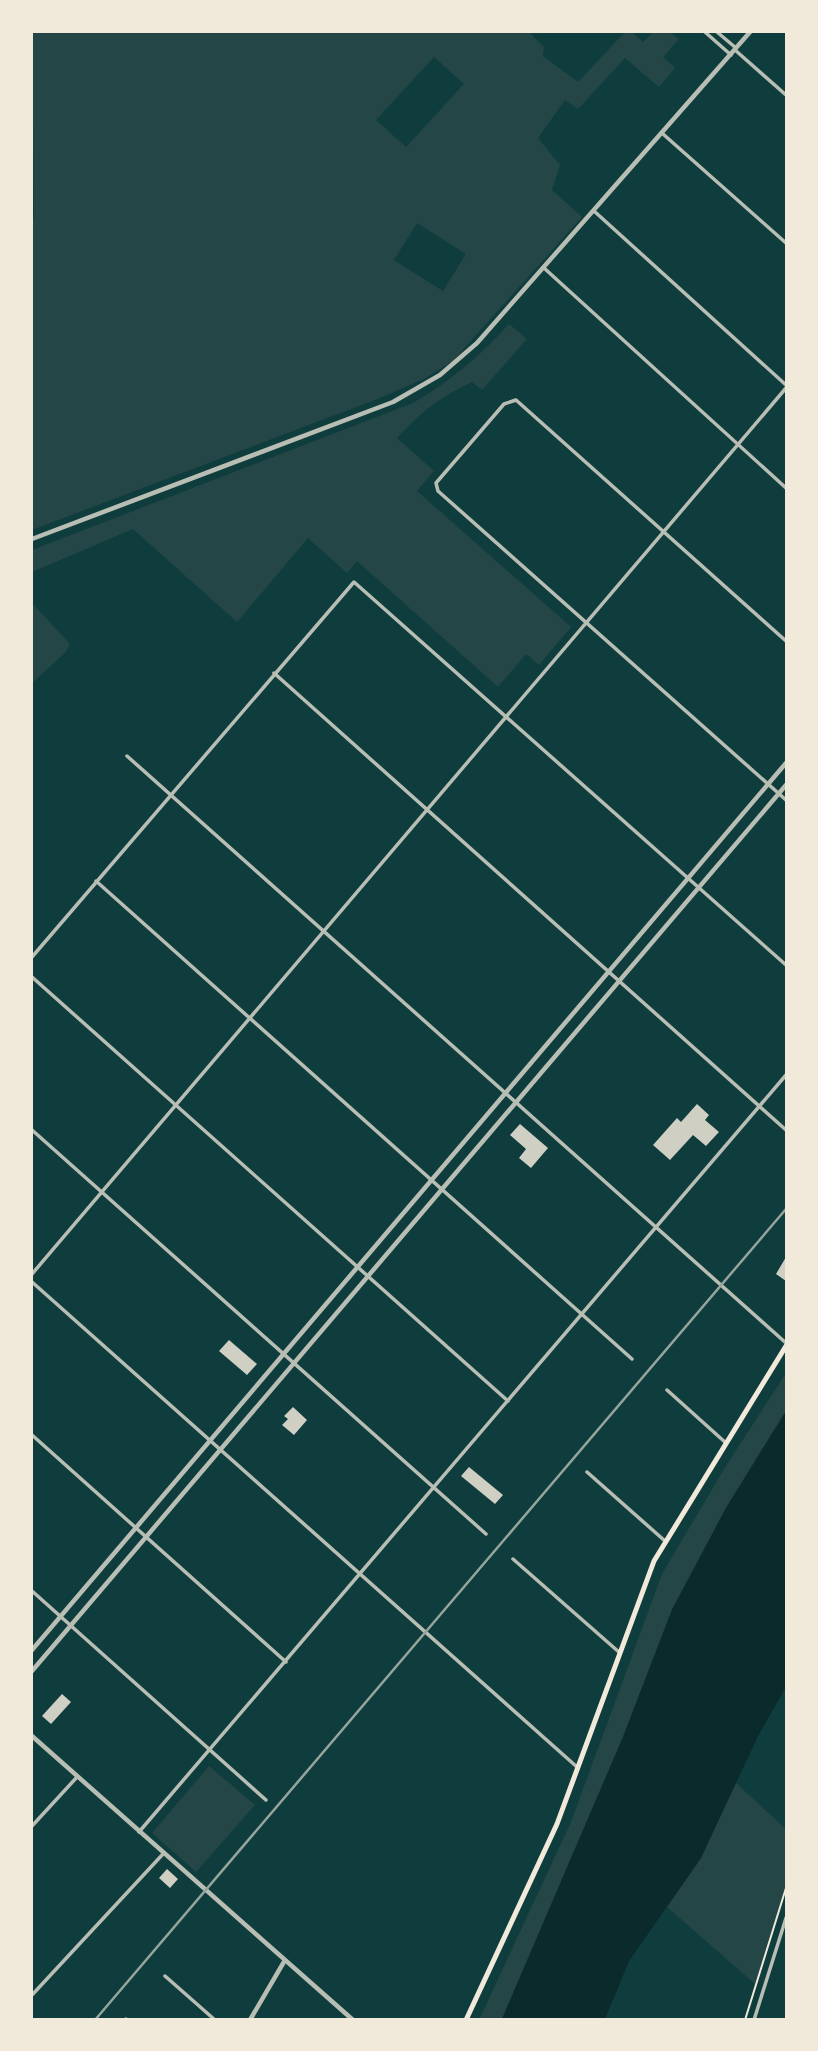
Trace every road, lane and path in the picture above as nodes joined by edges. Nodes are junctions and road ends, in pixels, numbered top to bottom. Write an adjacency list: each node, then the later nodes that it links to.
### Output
1 (705, 32): 4 (street)
2 (717, 32): 4 (street)
3 (750, 32): 4 (street)
4 (734, 51): 5 (street); 6 (street)
5 (786, 95)
6 (663, 134): 7 (street); 8 (street)
7 (594, 211): 9 (street); 10 (street)
8 (786, 243)
9 (544, 268): 11 (street); 14 (street)
10 (786, 387): 11 (street)
11 (739, 445): 12 (street); 13 (street)
12 (786, 488)
13 (664, 532): 15 (street); 15 (street); 16 (street)
14 (32, 539)
15 (587, 623): 18 (street); 21 (street)
16 (786, 641)
17 (274, 673): 18 (street); 24 (street); 26 (street)
18 (507, 717): 26 (street); 27 (street)
19 (127, 756): 24 (street)
20 (786, 763): 21 (street)
21 (769, 784): 23 (street); 27 (street)
22 (786, 785): 23 (street)
23 (779, 794): 25 (street); 29 (street)
24 (170, 795): 28 (street); 30 (street)
25 (786, 800)
26 (427, 810): 30 (street); 33 (street)
27 (689, 878): 29 (street); 33 (street)
28 (96, 881): 31 (street); 36 (street)
29 (699, 888): 32 (street); 35 (street)
30 (324, 931): 36 (street); 38 (street)
31 (32, 957)
32 (786, 965)
33 (609, 972): 35 (street); 38 (street)
34 (32, 977): 40 (street)
35 (620, 981): 39 (street); 41 (street)
36 (250, 1018): 40 (street); 44 (street)
37 (786, 1075): 41 (street)
38 (506, 1093): 39 (street); 44 (street)
39 (516, 1102): 45 (street); 47 (street)
40 (176, 1105): 46 (street); 48 (street)
41 (760, 1106): 43 (street); 47 (street)
42 (32, 1130): 46 (street)
43 (786, 1130)
44 (432, 1180): 45 (street); 48 (street)
45 (442, 1189): 50 (street); 52 (street)
46 (102, 1192): 49 (street); 54 (street)
47 (657, 1227): 52 (street); 53 (street)
48 (358, 1267): 50 (street); 54 (street)
49 (32, 1274)
50 (368, 1276): 56 (street); 58 (street)
51 (32, 1282): 60 (street)
52 (583, 1315): 55 (street); 58 (street)
53 (786, 1345): 61 (main road)
54 (283, 1354): 56 (street); 60 (street)
55 (632, 1359)
56 (294, 1364): 62 (street); 64 (street)
57 (667, 1390): 61 (street)
58 (508, 1401): 64 (street)
59 (32, 1435): 65 (street)
60 (209, 1441): 62 (street); 65 (street)
61 (726, 1443): 68 (main road)
62 (220, 1451): 67 (street); 70 (street)
63 (587, 1472): 68 (street)
64 (434, 1488): 66 (street); 70 (street)
65 (135, 1528): 67 (street); 72 (street)
66 (486, 1534)
67 (146, 1537): 73 (street); 76 (street)
68 (665, 1541): 75 (main road)
69 (513, 1559): 75 (street)
70 (360, 1575): 76 (street); 80 (street)
71 (32, 1591): 72 (street)
72 (60, 1616): 73 (street); 74 (street)
73 (70, 1626): 77 (street); 79 (street)
74 (32, 1650)
75 (620, 1653): 80 (main road)
76 (286, 1662): 79 (street)
77 (32, 1671)
78 (32, 1736): 81 (street)
79 (210, 1751): 82 (street); 84 (street)
80 (578, 1768): 94 (main road)
81 (77, 1777): 83 (street); 84 (street)
82 (266, 1800)
83 (32, 1826)
84 (139, 1832): 85 (street)
85 (163, 1854): 88 (street); 90 (street)
86 (786, 1888): 95 (path)
87 (786, 1918): 96 (street)
88 (285, 1960): 92 (street); 93 (street)
89 (165, 1976): 91 (street)
90 (32, 1995)
91 (215, 2020)
92 (250, 2020)
93 (353, 2020)
94 (466, 2020)
95 (746, 2020)
96 (754, 2020)

